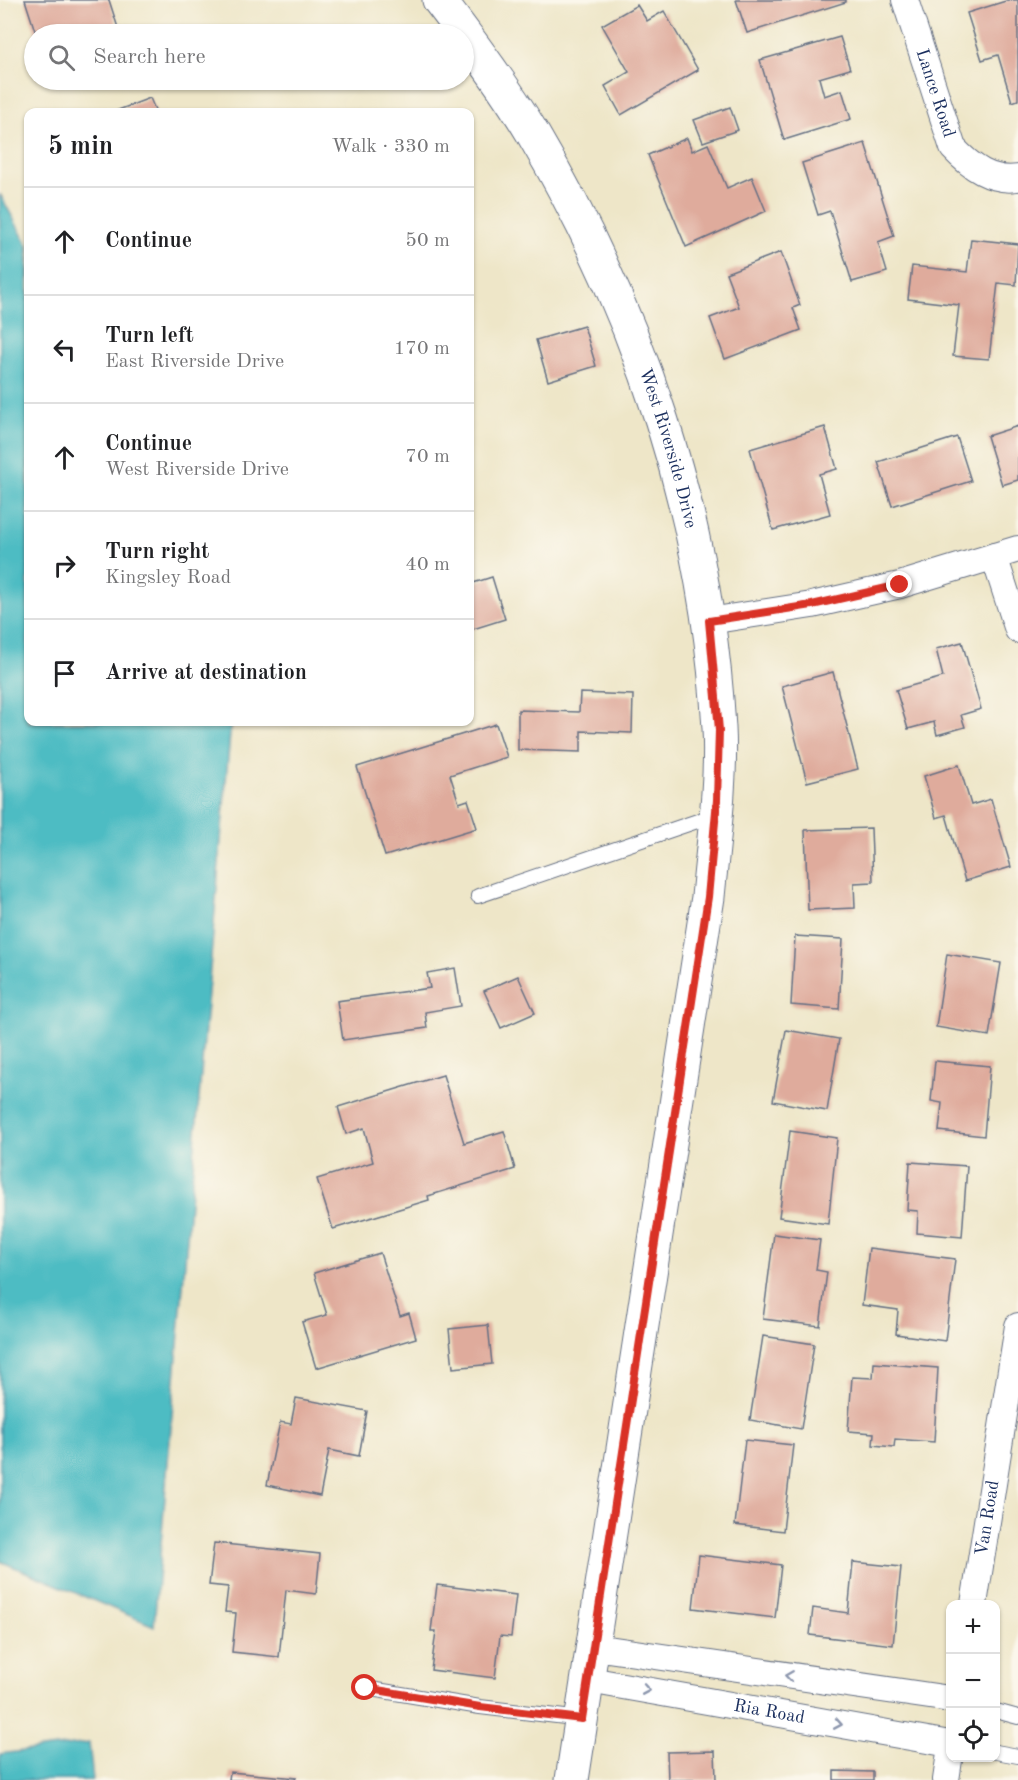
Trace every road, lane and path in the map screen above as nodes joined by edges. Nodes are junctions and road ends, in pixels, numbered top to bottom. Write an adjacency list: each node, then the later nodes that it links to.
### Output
1 (439, 0): 3 (street, West Riverside Drive)
2 (905, 0): 5 (street, Lance Road)
3 (457, 24)
4 (474, 47): 7 (street, West Riverside Drive)
5 (1018, 178)
6 (1006, 552): 7 (street); 8 (street)
7 (709, 621): 9 (street, West Riverside Drive)
8 (1018, 630)
9 (715, 815): 10 (lane); 13 (street, West Riverside Drive)
10 (478, 896)
11 (1018, 1326): 12 (street, Van Road)
12 (975, 1600)
13 (594, 1647): 14 (street, West Riverside Drive); 16 (street, Ria Road, one-way to 13)
14 (589, 1680): 19 (street, West Riverside Drive); 20 (street, Ria Road, one-way to 20)
15 (365, 1688): 19 (lane)
16 (946, 1699)
17 (1000, 1712): 18 (lane)
18 (1018, 1717)
19 (582, 1719): 24 (street, West Riverside Drive)
20 (946, 1743)
21 (1000, 1753): 22 (lane)
22 (1018, 1756)
23 (949, 1762): 25 (street)
24 (572, 1780)
25 (946, 1780)

